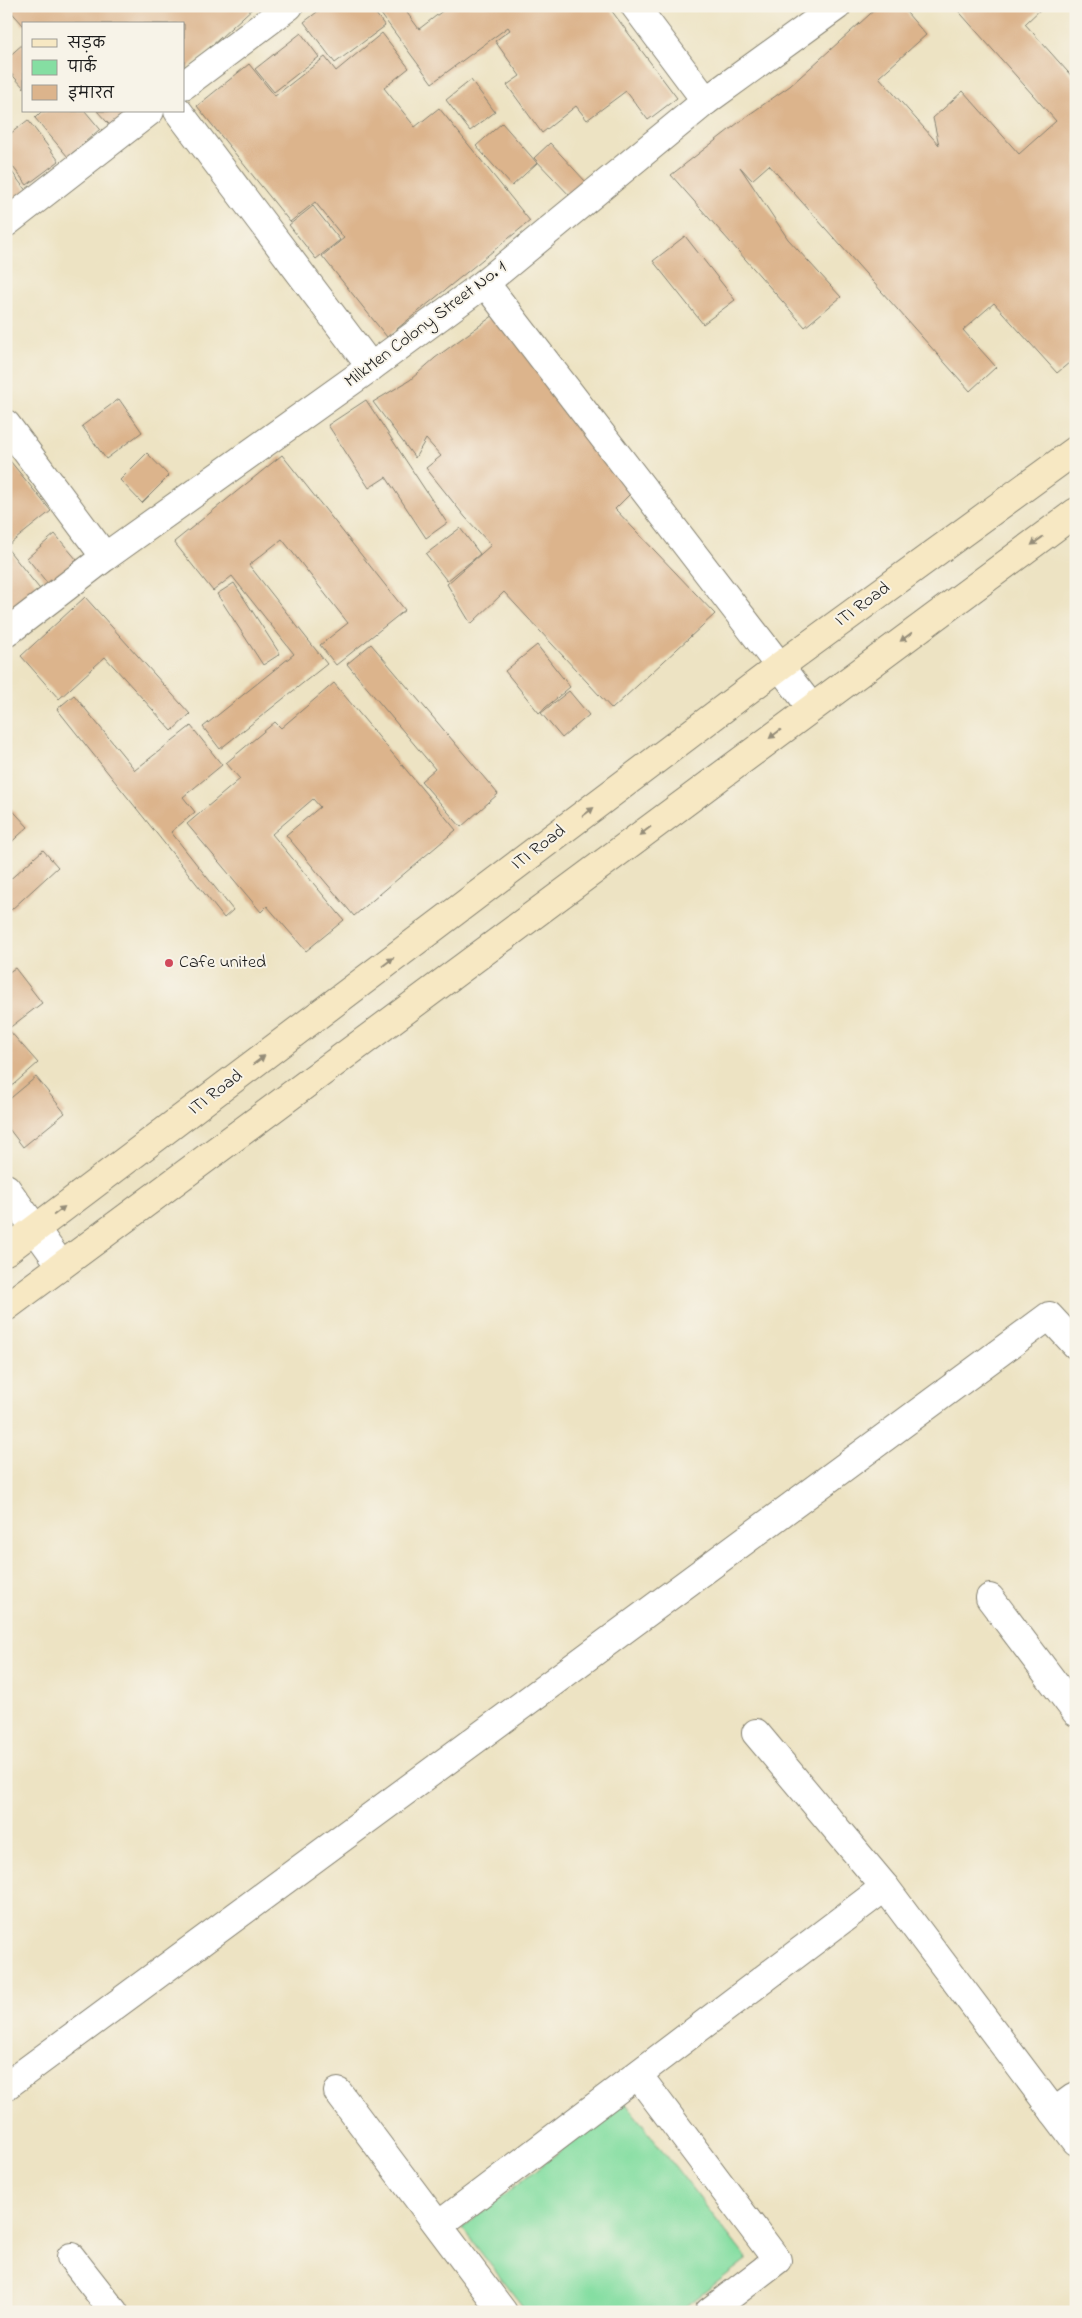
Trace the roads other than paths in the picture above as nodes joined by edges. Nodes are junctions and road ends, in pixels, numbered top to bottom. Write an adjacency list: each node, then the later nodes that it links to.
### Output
1 (289, 6): 4 (street)
2 (635, 6): 5 (street)
3 (837, 6): 5 (street, MilkMen Colony Street No. 1)
4 (185, 84)
5 (706, 101): 9 (street, MilkMen Colony Street No. 1)
6 (149, 112): 8 (street)
7 (179, 112): 10 (street)
8 (6, 223)
9 (485, 283): 10 (street, MilkMen Colony Street No. 1); 16 (street)
10 (371, 367): 14 (street, MilkMen Colony Street No. 1)
11 (6, 424): 14 (street)
12 (1076, 450): 16 (street, ITI Road)
13 (1076, 512): 17 (street, one-way to 17)
14 (106, 557): 15 (street, MilkMen Colony Street No. 1)
15 (6, 633)
16 (780, 666): 17 (street); 19 (street, ITI Road, one-way to 16)
17 (811, 707): 21 (street, one-way to 21)
18 (6, 1188): 19 (street)
19 (35, 1229): 20 (street, ITI Road); 21 (street)
20 (6, 1251)
21 (61, 1265): 22 (street)
22 (6, 1307)
23 (1076, 1345): 29 (street)
24 (990, 1598): 25 (street)
25 (1076, 1712)
26 (756, 1734): 27 (street)
27 (885, 1886): 28 (street); 32 (street)
28 (638, 2074): 34 (street); 38 (street)
29 (6, 2086)
30 (338, 2092): 34 (street)
31 (1076, 2096): 32 (street)
32 (1054, 2112): 33 (street)
33 (1076, 2141)
34 (439, 2225): 37 (street)
35 (71, 2257): 36 (street)
36 (114, 2312)
37 (504, 2312)
38 (709, 2312)

